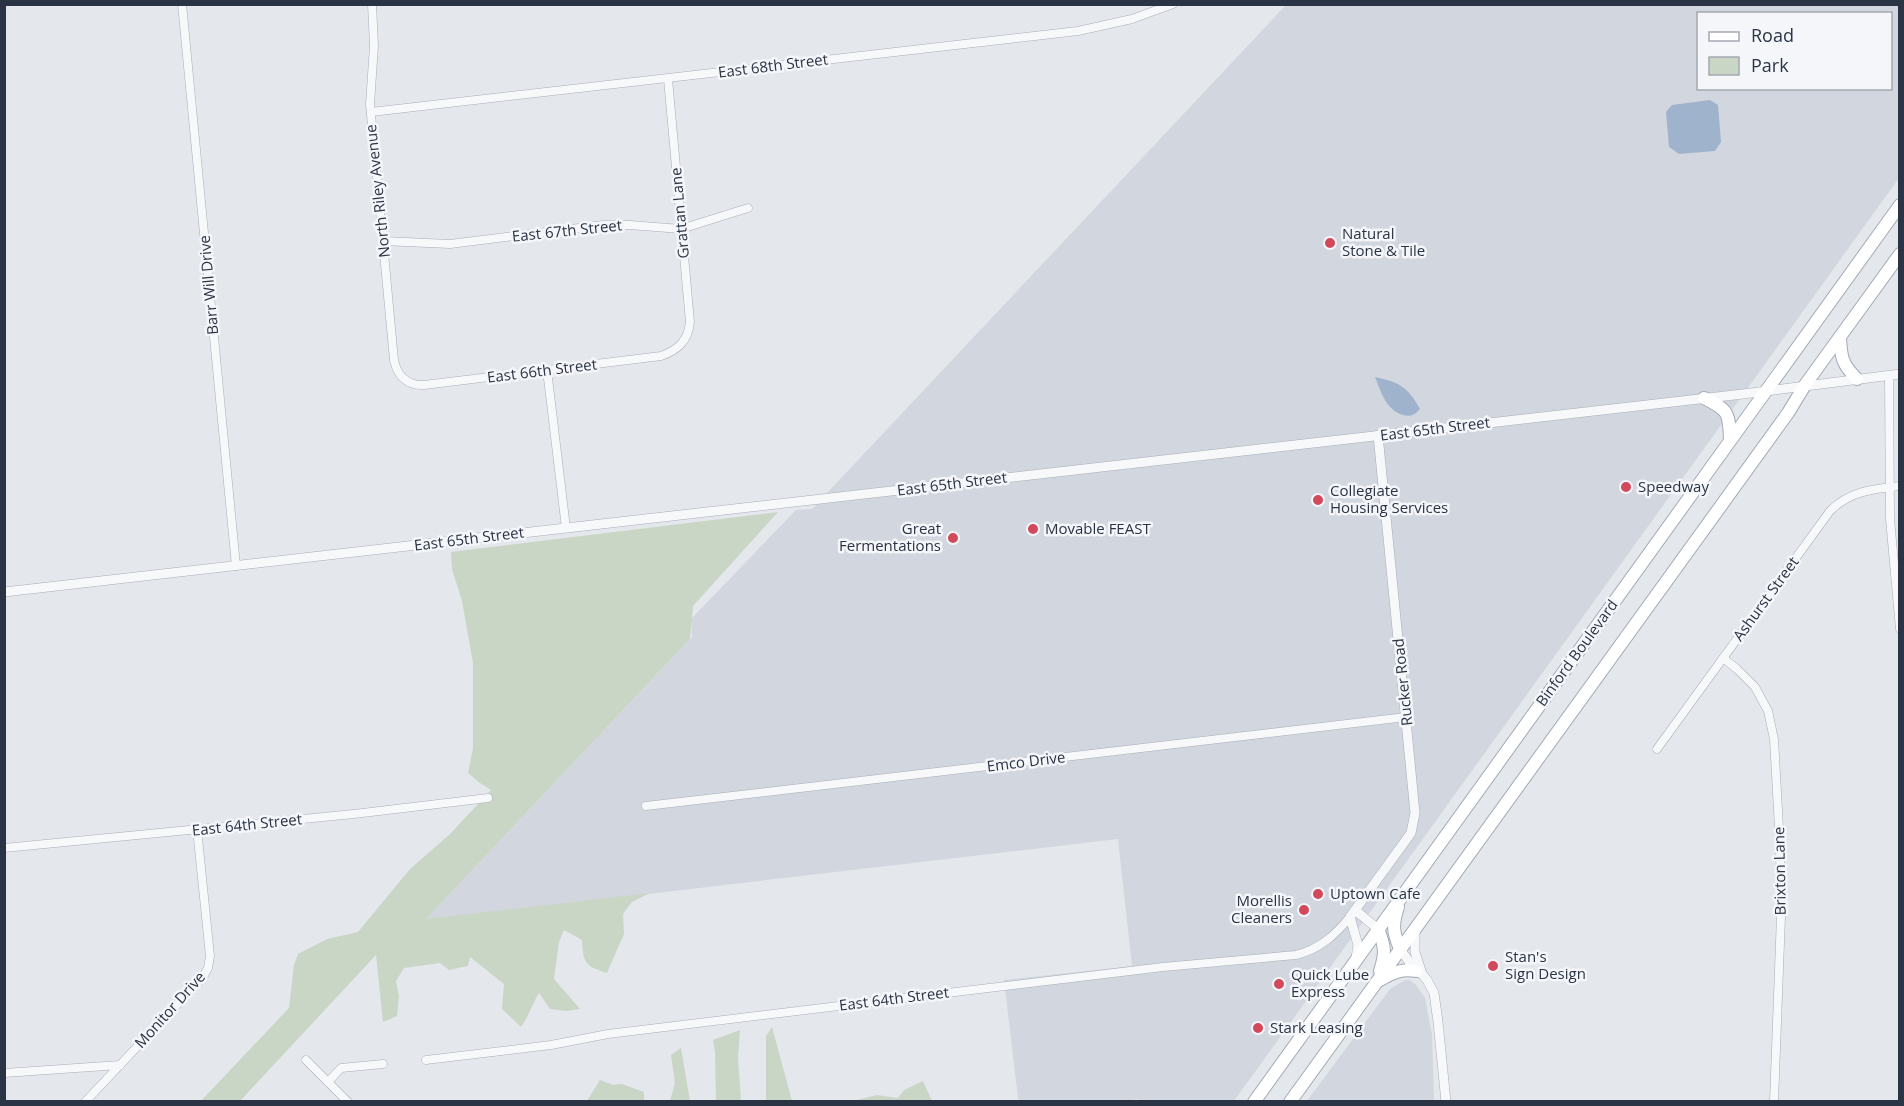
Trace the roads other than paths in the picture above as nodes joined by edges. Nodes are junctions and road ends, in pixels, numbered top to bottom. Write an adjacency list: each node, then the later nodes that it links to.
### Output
1 (182, 4): 26 (street, Barr Will Drive)
2 (372, 4): 5 (street, North Riley Avenue)
3 (1173, 4): 4 (street, East 68th Street)
4 (668, 78): 5 (street, East 68th Street); 8 (street, Grattan Lane)
5 (371, 112): 9 (street, North Riley Avenue)
6 (1899, 205): 19 (main road, Binford Boulevard)
7 (747, 208): 8 (street, East 67th Street)
8 (681, 229): 9 (street, East 67th Street); 12 (street, Grattan Lane)
9 (383, 241): 15 (street, North Riley Avenue)
10 (1899, 254): 11 (main road, Binford Boulevard)
11 (1840, 337): 17 (main road); 18 (main road, Binford Boulevard)
12 (681, 345): 13 (street, East 66th Street)
13 (547, 370): 15 (street, East 66th Street); 25 (street)
14 (1899, 374): 16 (street, East 65th Street)
15 (402, 376)
16 (1888, 376): 17 (street, East 65th Street); 24 (street)
17 (1857, 379): 18 (street, East 65th Street)
18 (1805, 385): 19 (street, East 65th Street); 38 (main road, Binford Boulevard)
19 (1766, 391): 20 (street, East 65th Street); 22 (main road, Binford Boulevard)
20 (1704, 398): 21 (street, East 65th Street); 22 (main road)
21 (1378, 435): 25 (street, East 65th Street); 30 (street, Rucker Road)
22 (1730, 440): 36 (main road, Binford Boulevard)
23 (1899, 486): 24 (street, Ashurst Street)
24 (1890, 487): 28 (street); 29 (street, Ashurst Street)
25 (566, 528): 26 (street, East 65th Street)
26 (236, 566): 27 (street, East 65th Street)
27 (4, 592)
28 (1899, 629)
29 (1723, 658): 31 (street, Ashurst Street); 55 (street, Brixton Lane)
30 (1406, 717): 33 (street, Emco Drive); 37 (street, Rucker Road)
31 (1657, 749)
32 (488, 798): 34 (street, East 64th Street)
33 (646, 806)
34 (197, 829): 35 (street, East 64th Street); 47 (street, Monitor Drive)
35 (4, 848)
36 (1400, 900): 39 (main road, Binford Boulevard); 40 (main road)
37 (1353, 913): 39 (street); 41 (street); 45 (street, East 64th Street)
38 (1415, 928): 40 (main road, Binford Boulevard); 42 (street)
39 (1378, 929): 41 (main road, Binford Boulevard); 43 (main road)
40 (1400, 949): 42 (street); 43 (main road, Binford Boulevard)
41 (1355, 961): 52 (main road, Binford Boulevard)
42 (1419, 972): 43 (main road); 54 (street)
43 (1376, 982): 53 (main road, Binford Boulevard)
44 (306, 1060): 49 (street)
45 (426, 1060)
46 (383, 1064): 49 (street)
47 (120, 1065): 48 (street); 50 (street, Monitor Drive)
48 (4, 1073)
49 (328, 1082): 51 (street)
50 (85, 1101)
51 (348, 1101)
52 (1254, 1101)
53 (1290, 1101)
54 (1446, 1101)
55 (1774, 1101)

